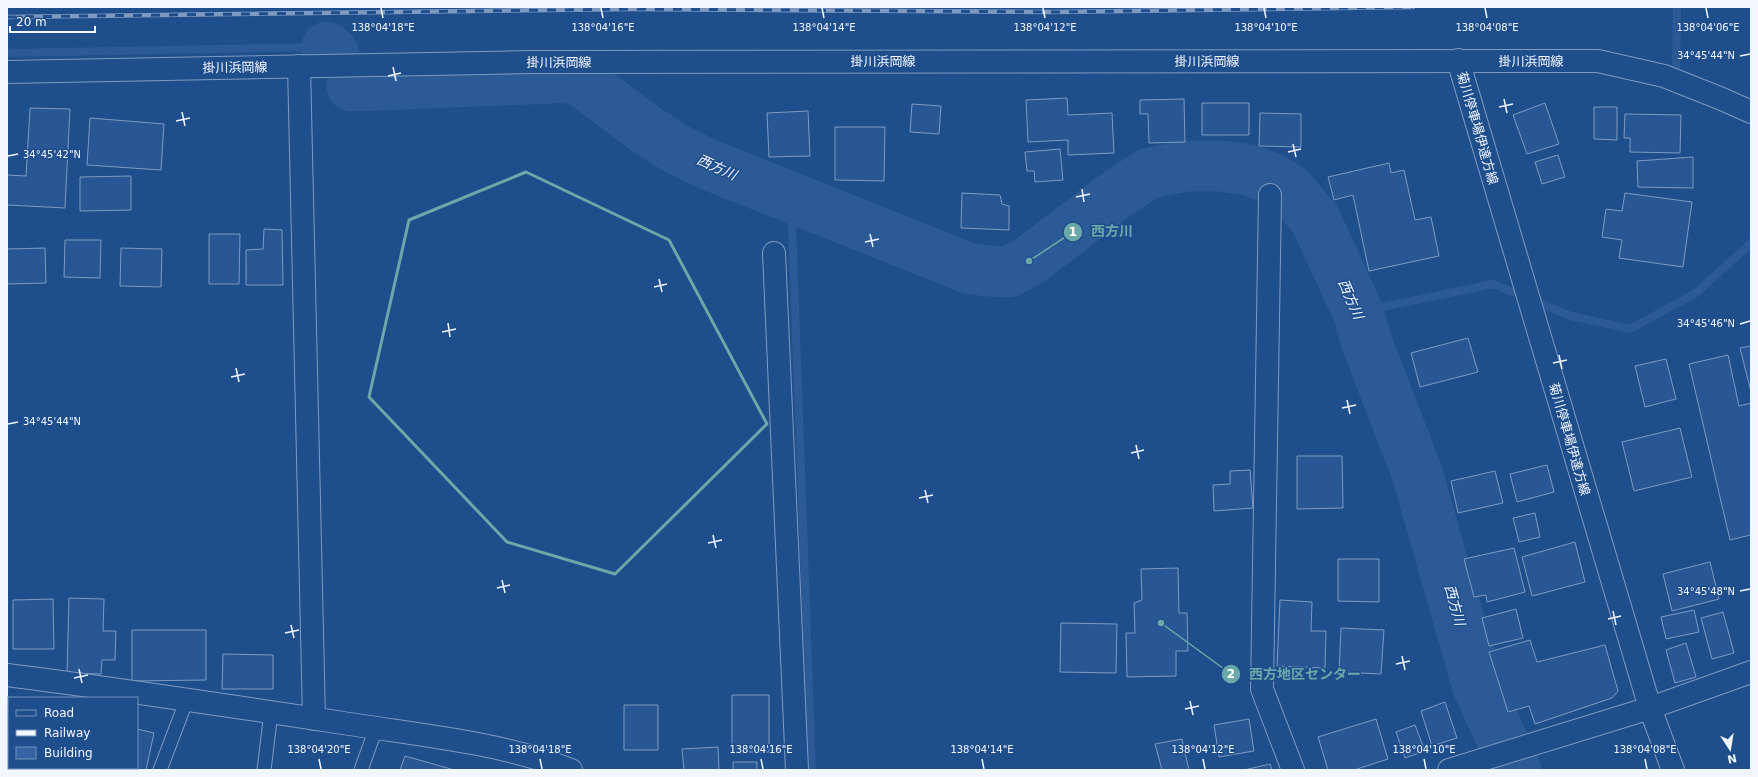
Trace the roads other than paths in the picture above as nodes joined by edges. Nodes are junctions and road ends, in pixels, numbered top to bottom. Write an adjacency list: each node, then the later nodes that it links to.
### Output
1 (1458, 60): 2 (street, 掛川浜岡線); 4 (street, 掛川浜岡線); 10 (street, 菊川停車場伊達方線)
2 (299, 66): 3 (street, 掛川浜岡線); 12 (street)
3 (7, 72)
4 (1751, 112)
5 (1270, 195): 20 (street)
6 (774, 253): 19 (street)
7 (1751, 672): 10 (street)
8 (7, 675): 9 (street)
9 (187, 699): 11 (street); 15 (lane)
10 (1650, 708): 21 (street); 22 (street, 菊川停車場伊達方線)
11 (271, 712): 12 (street); 16 (lane)
12 (314, 719): 13 (street)
13 (376, 728): 14 (street); 17 (lane)
14 (533, 764): 18 (street)
15 (160, 770)
16 (264, 770)
17 (361, 770)
18 (571, 770)
19 (797, 770)
20 (1293, 770)
21 (1449, 770)
22 (1673, 770)

